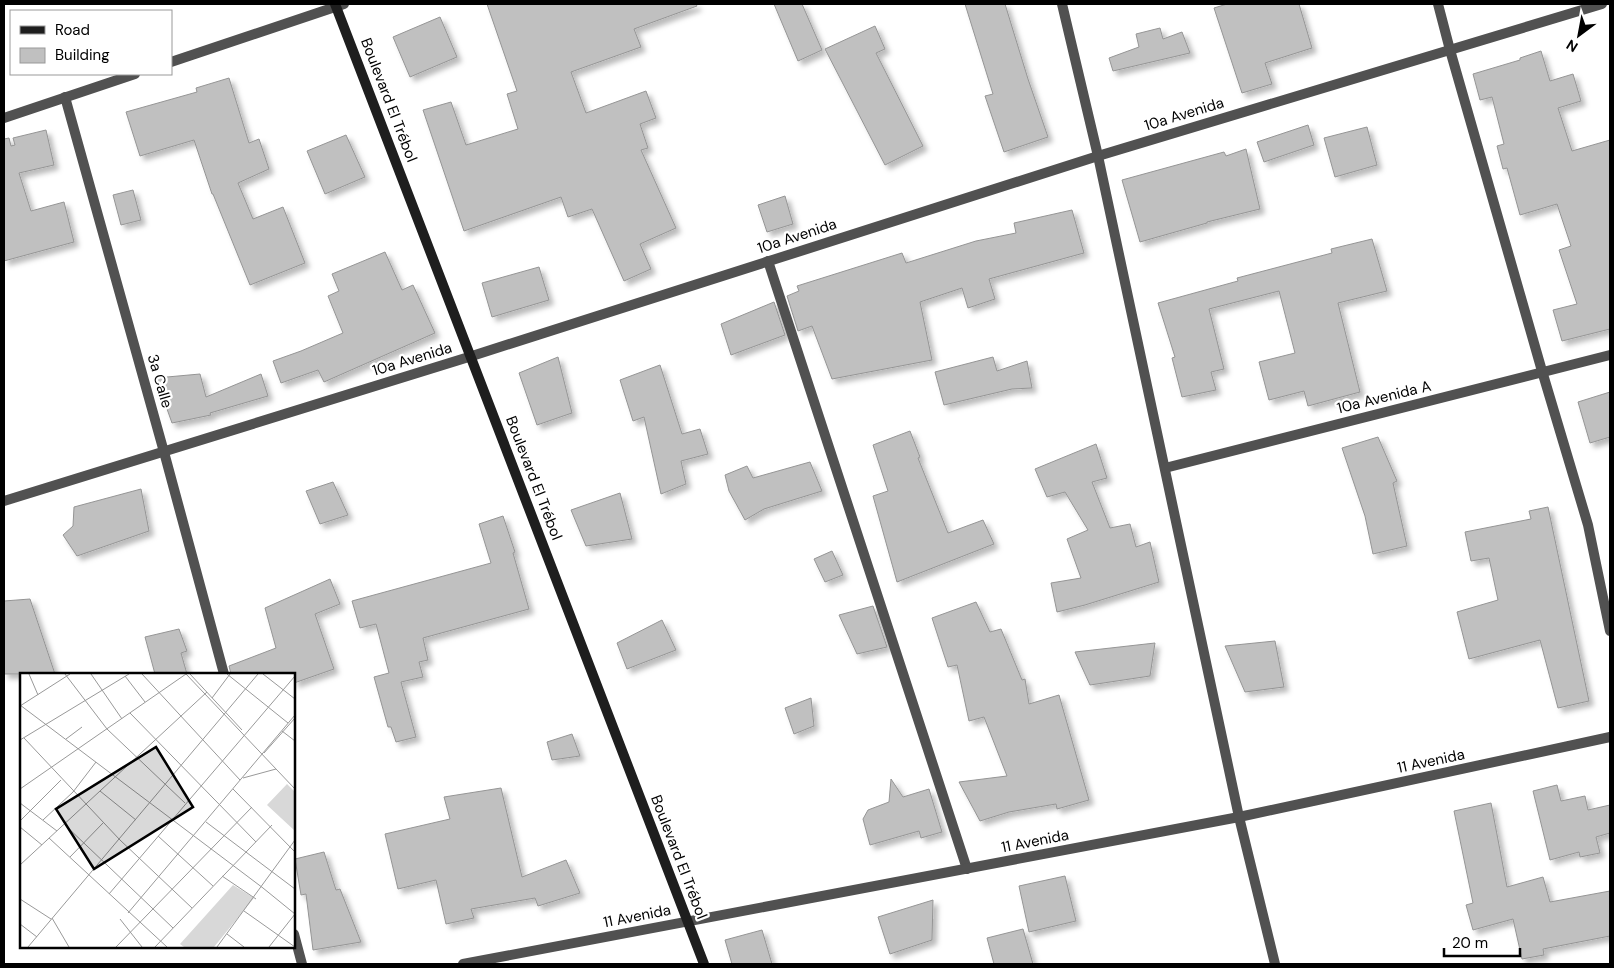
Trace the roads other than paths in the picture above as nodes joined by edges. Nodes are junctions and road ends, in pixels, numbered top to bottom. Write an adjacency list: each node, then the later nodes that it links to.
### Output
1 (1062, 4): 10 (street)
2 (1438, 4): 5 (street)
3 (1602, 4): 5 (street, 10a Avenida)
4 (338, 5): 6 (street); 13 (main road, Boulevard El Trébol)
5 (1450, 50): 10 (street, 10a Avenida); 14 (street)
6 (172, 62)
7 (132, 75): 8 (street)
8 (66, 97): 9 (street); 15 (street, 3a Calle)
9 (4, 118)
10 (1098, 156): 11 (street, 10a Avenida); 16 (street)
11 (768, 261): 13 (street, 10a Avenida); 22 (street)
12 (1610, 355): 14 (street, 10a Avenida A)
13 (472, 356): 15 (street, 10a Avenida); 23 (main road, Boulevard El Trébol)
14 (1542, 371): 16 (street, 10a Avenida A); 18 (street)
15 (164, 452): 17 (street, 10a Avenida); 19 (street, 3a Calle)
16 (1165, 468): 21 (street)
17 (4, 501)
18 (1610, 631)
19 (224, 673)
20 (1610, 737): 21 (street, 11 Avenida)
21 (1239, 818): 22 (street, 11 Avenida); 28 (street)
22 (967, 869): 23 (street, 11 Avenida)
23 (688, 922): 26 (street, 11 Avenida); 27 (main road, Boulevard El Trébol)
24 (295, 938): 25 (street)
25 (302, 964)
26 (463, 964)
27 (704, 964)
28 (1276, 964)

